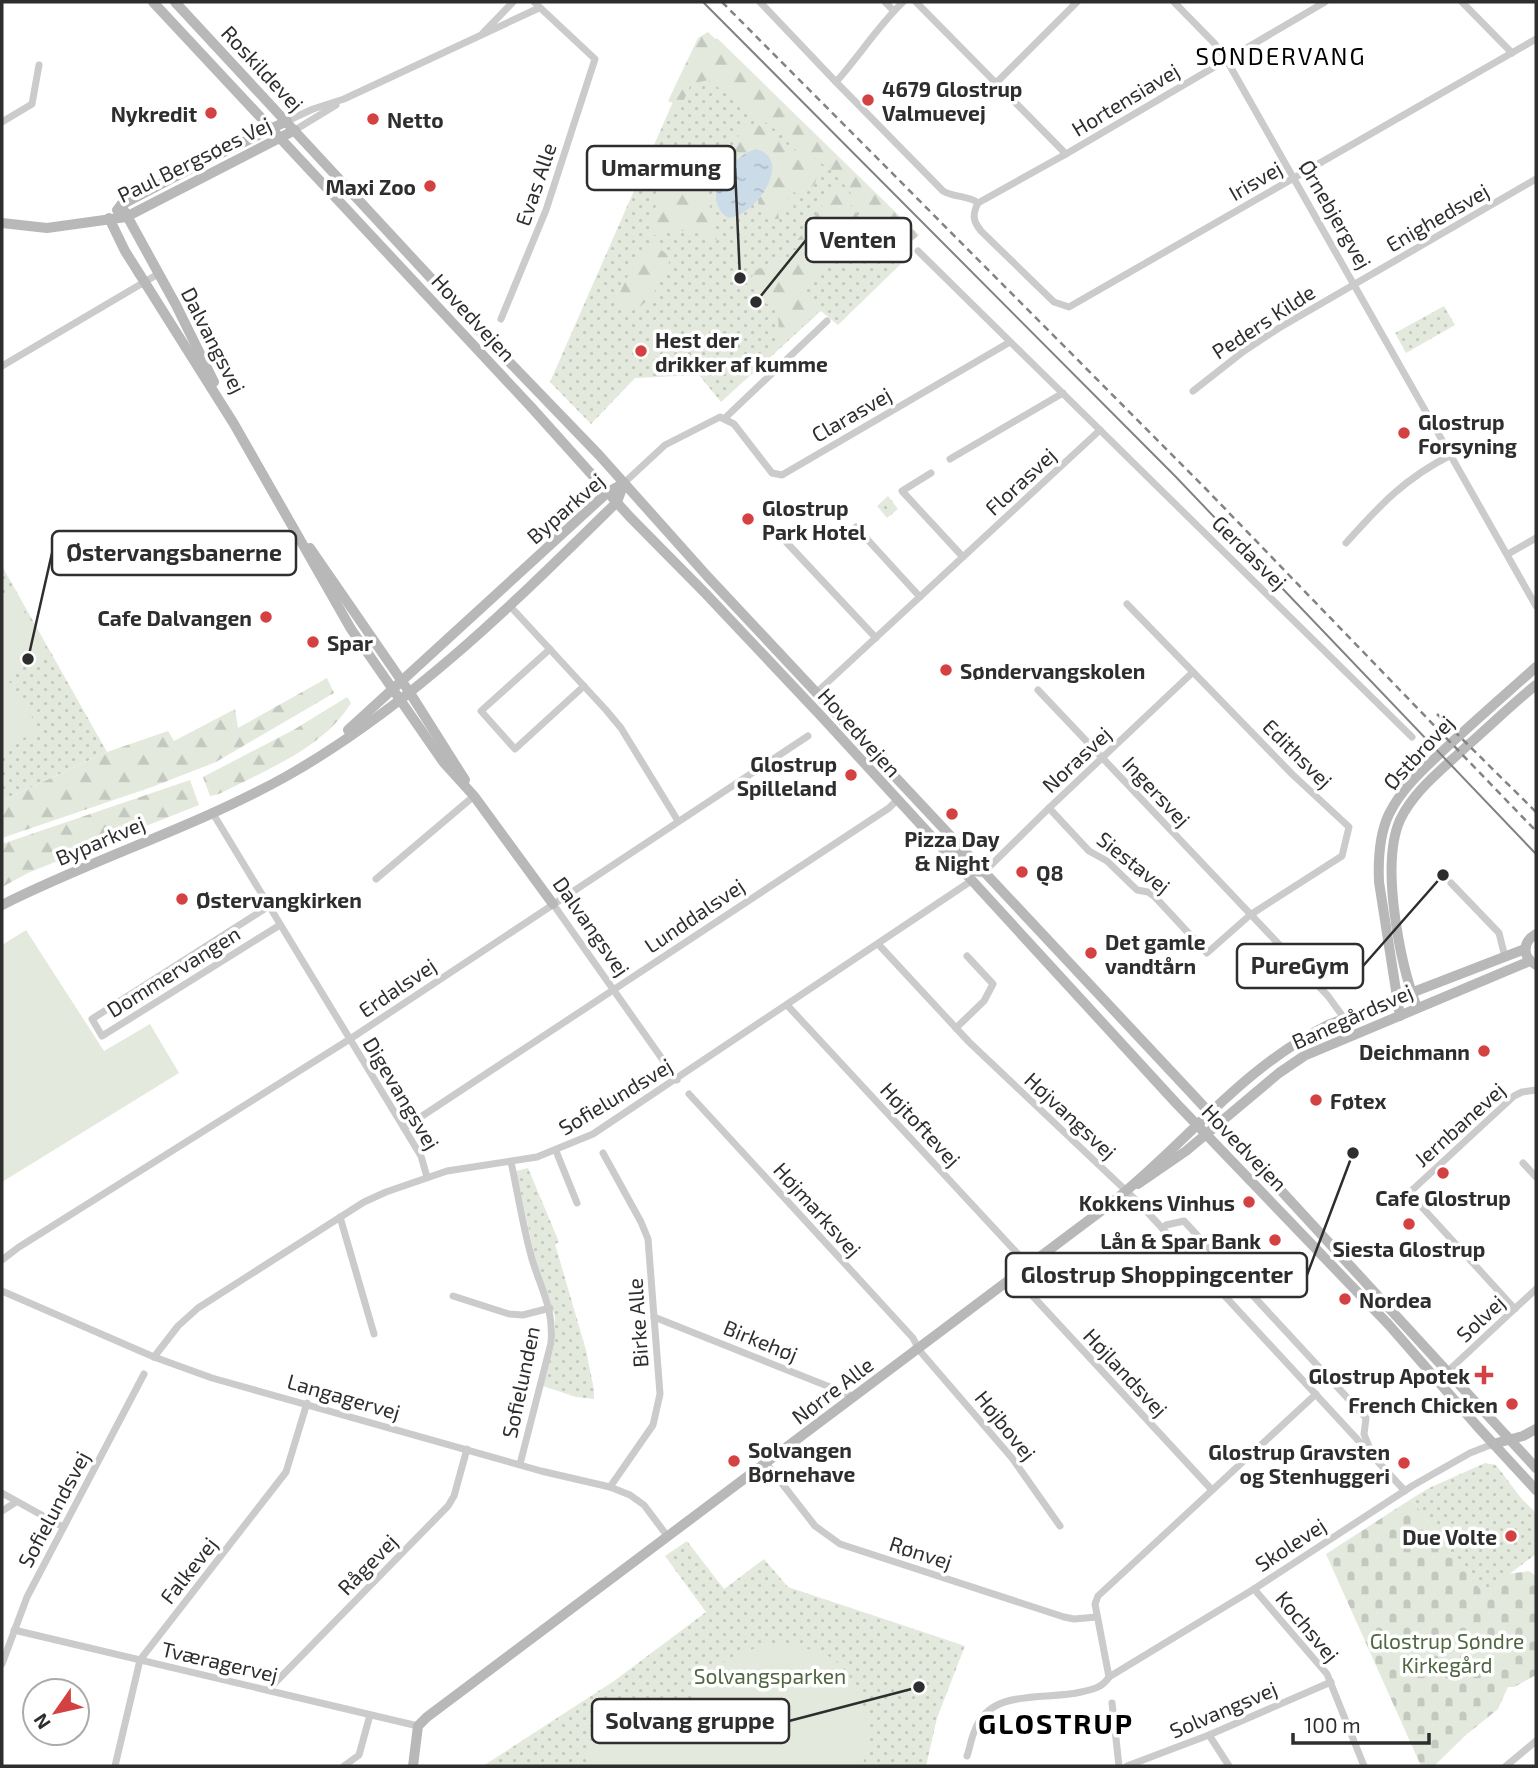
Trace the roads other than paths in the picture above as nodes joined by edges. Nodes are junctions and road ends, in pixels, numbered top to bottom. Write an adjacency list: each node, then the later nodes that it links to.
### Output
1 (153, 2): 24 (street, Hovedvejen)
2 (175, 2): 22 (street, Roskildevej)
3 (513, 2): 14 (street)
4 (760, 2): 19 (street)
5 (885, 2): 13 (street)
6 (903, 2): 13 (street)
7 (916, 2): 20 (street)
8 (1077, 2): 20 (street)
9 (1174, 2): 17 (street, Ørnebjergvej)
10 (1325, 2): 17 (street, Hortensiavej)
11 (1465, 3): 16 (street)
12 (536, 5): 14 (street); 39 (street, Evas Alle)
13 (894, 11): 19 (street)
14 (480, 36): 21 (street)
15 (1536, 38): 16 (street, Irisvej)
16 (1512, 53): 28 (street, Irisvej)
17 (1226, 59): 27 (street, Hortensiavej); 28 (street, Ørnebjergvej)
18 (39, 65): 23 (street)
19 (836, 82): 30 (street)
20 (996, 83): 27 (street)
21 (344, 99): 22 (street); 25 (street)
22 (287, 121): 24 (street, Paul Bergsøes Vej); 25 (street, Roskildevej)
23 (2, 122)
24 (272, 128): 26 (street, Hovedvejen); 31 (street, Paul Bergsøes Vej)
25 (295, 130): 26 (street, Paul Bergsøes Vej); 51 (street, Hovedvejen)
26 (281, 138): 32 (street, Paul Bergsøes Vej); 52 (street, Hovedvejen)
27 (1066, 154): 30 (street, Hortensiavej)
28 (1295, 177): 30 (street, Irisvej); 38 (street, Ørnebjergvej)
29 (1536, 179): 38 (street, Enighedsvej)
30 (978, 203)
31 (121, 205): 32 (street, Dalvangsvej); 33 (street, Paul Bergsøes Vej)
32 (126, 217): 33 (street, Paul Bergsøes Vej); 36 (street, Dalvangsvej)
33 (109, 218): 34 (street, Paul Bergsøes Vej); 37 (street, Dalvangsvej)
34 (2, 223)
35 (918, 251): 41 (street, Gerdasvej)
36 (158, 274): 37 (street, Dalvangsvej); 46 (street, Dalvangsvej)
37 (144, 283): 42 (street); 46 (street, Dalvangsvej)
38 (1356, 284): 43 (street, Peders Kilde); 48 (street, Ørnebjergvej)
39 (501, 319)
40 (827, 321): 45 (street)
41 (1010, 342): 44 (street, Gerdasvej); 45 (street, Clarasvej)
42 (2, 366)
43 (1192, 391)
44 (1063, 393): 47 (street, Gerdasvej); 49 (street)
45 (725, 418): 51 (street)
46 (234, 424): 54 (street, Dalvangsvej)
47 (1100, 430): 60 (street, Florasvej); 78 (street, Gerdasvej)
48 (1451, 456): 57 (street); 59 (street, Ørnebjergvej)
49 (950, 459)
50 (932, 473): 60 (street)
51 (624, 483): 52 (street, Byparkvej); 53 (street, Byparkvej); 75 (street, Hovedvejen)
52 (608, 492): 53 (street, Hovedvejen); 69 (street, Byparkvej)
53 (617, 502): 63 (street, Byparkvej); 82 (street, Hovedvejen)
54 (288, 517): 69 (street, Dalvangsvej); 72 (street, Dalvangsvej)
55 (856, 527): 61 (street)
56 (1536, 538): 59 (street)
57 (1346, 542)
58 (787, 543): 65 (street)
59 (1508, 554): 64 (street, Ørnebjergvej)
60 (963, 557): 61 (street, Florasvej)
61 (920, 597): 65 (street, Florasvej)
62 (1127, 604): 68 (street, Edithsvej)
63 (510, 606): 66 (street); 74 (street, Byparkvej)
64 (1536, 606)
65 (876, 638): 75 (street, Florasvej)
66 (550, 649): 71 (street); 71 (street)
67 (1536, 667): 104 (street, Østbrovej)
68 (1193, 673): 80 (street, Norasvej); 94 (street, Edithsvej)
69 (401, 680): 72 (street, Byparkvej); 74 (street, Dalvangsvej)
70 (1536, 685): 103 (street, Østbrovej)
71 (584, 686): 86 (street)
72 (391, 689): 76 (street, Dalvangsvej); 79 (street, Byparkvej)
73 (1038, 690): 80 (street, Ingersvej)
74 (410, 693): 76 (street, Byparkvej); 81 (street, Dalvangsvej)
75 (816, 693): 87 (street, Hovedvejen)
76 (399, 701): 79 (street, Byparkvej); 81 (street, Dalvangsvej)
77 (808, 736): 86 (street, Erdalsvej)
78 (1412, 737)
79 (325, 753): 85 (street, Byparkvej)
80 (1103, 759): 83 (street, Norasvej); 94 (street, Ingersvej)
81 (474, 796): 88 (street); 91 (street, Dalvangsvej)
82 (897, 800): 84 (street, Hovedvejen); 102 (street, Lunddalsvej)
83 (1049, 808): 87 (street, Norasvej); 94 (street, Siestavej)
84 (907, 811): 87 (street); 89 (street, Hovedvejen)
85 (212, 813): 92 (street, Byparkvej); 93 (street, Digevangsvej)
86 (678, 821): 91 (street, Erdalsvej)
87 (984, 872): 114 (street, Hovedvejen)
88 (376, 879)
89 (971, 881): 97 (street, Sofielundsvej); 115 (street, Hovedvejen)
90 (1451, 883): 100 (street)
91 (553, 904): 102 (street, Dalvangsvej); 110 (street, Erdalsvej)
92 (2, 905)
93 (269, 906): 95 (street, Digevangsvej); 95 (street, Dommervangen)
94 (1250, 915): 108 (street)
95 (280, 925): 110 (street, Digevangsvej)
96 (1536, 934): 98 (street)
97 (879, 945): 105 (street, Sofielundsvej); 109 (street, Højvangsvej)
98 (1525, 949): 100 (street, Banegårdsvej); 101 (street)
99 (967, 956): 109 (street)
100 (1505, 957): 103 (street, Banegårdsvej)
101 (1533, 963): 106 (street, Banegårdsvej)
102 (613, 990): 111 (street, Dalvangsvej); 117 (street, Lunddalsvej)
103 (1411, 993): 104 (street, Banegårdsvej); 106 (street, Østbrovej)
104 (1397, 998): 107 (street, Østbrovej); 108 (street, Banegårdsvej)
105 (787, 1005): 111 (street, Sofielundsvej); 130 (street, Højtoftevej)
106 (1417, 1008): 107 (street, Banegårdsvej)
107 (1400, 1016): 116 (street, Banegårdsvej)
108 (1343, 1018): 114 (street, Banegårdsvej)
109 (956, 1028): 125 (street, Højvangsvej)
110 (350, 1039): 117 (street, Digevangsvej); 129 (street, Erdalsvej)
111 (677, 1080): 119 (street, Sofielundsvej)
112 (1536, 1090): 136 (street, Jernbanevej)
113 (689, 1094): 139 (street, Højmarksvej)
114 (1209, 1112): 115 (street, Nørre Alle); 116 (street, Hovedvejen)
115 (1196, 1124): 118 (street, Hovedvejen); 125 (street, Nørre Alle)
116 (1220, 1124): 118 (street, Banegårdsvej); 141 (street, Hovedvejen)
117 (404, 1128): 123 (street, Digevangsvej)
118 (1207, 1135): 125 (street, Nørre Alle); 150 (street, Hovedvejen)
119 (555, 1152): 121 (street, Sofielundsvej); 126 (street)
120 (603, 1153): 137 (street, Birke Alle)
121 (511, 1162): 123 (street, Sofielundsvej); 135 (street, Sofielunden)
122 (1523, 1163): 124 (street)
123 (427, 1177): 127 (street, Sofielundsvej)
124 (1536, 1177)
125 (1130, 1188): 128 (street, Højvangsvej); 130 (street, Nørre Alle)
126 (577, 1203)
127 (340, 1217): 138 (street); 140 (street, Sofielundsvej)
128 (1162, 1228): 143 (street, Højvangsvej); 147 (street)
129 (2, 1260)
130 (1029, 1266): 131 (street, Nørre Alle)
131 (1015, 1278): 139 (street, Nørre Alle); 157 (street, Højlandsvej)
132 (1536, 1289): 136 (street, Solvej)
133 (2, 1291): 140 (street, Langagervej)
134 (453, 1296): 135 (street, Sofielunden)
135 (550, 1308): 154 (street, Sofielunden)
136 (1515, 1309): 141 (street, Solvej)
137 (654, 1317): 144 (street, Birkehøj); 156 (street, Birke Alle)
138 (374, 1334)
139 (919, 1350): 144 (street, Nørre Alle); 163 (street, Højbovej)
140 (154, 1357): 145 (street, Langagervej)
141 (1447, 1372): 149 (street, Hovedvejen)
142 (144, 1374): 164 (street, Sofielundsvej)
143 (1316, 1394): 146 (street, Højvangsvej); 157 (street)
144 (856, 1397): 153 (street, Nørre Alle)
145 (307, 1403): 151 (street, Langagervej); 169 (street, Falkevej)
146 (1344, 1424): 147 (street); 152 (street, Højvangsvej)
147 (1366, 1424): 152 (street)
148 (1536, 1429): 149 (street)
149 (1511, 1440): 150 (street); 155 (street, Hovedvejen)
150 (1493, 1444): 158 (street, Skolevej); 159 (street, Hovedvejen)
151 (467, 1449): 154 (street, Langagervej); 173 (street, Rågevej)
152 (1372, 1453): 158 (street, Højvangsvej)
153 (766, 1463): 165 (street, Nørre Alle); 167 (street, Rønvej)
154 (520, 1464): 156 (street, Langagervej)
155 (1536, 1468)
156 (610, 1487): 165 (street, Langagervej)
157 (1212, 1490): 167 (street)
158 (1405, 1490): 166 (street, Skolevej)
159 (1536, 1490)
160 (2, 1493): 161 (street)
161 (16, 1502): 162 (street); 164 (street)
162 (2, 1511)
163 (1060, 1526)
164 (63, 1527): 168 (street, Sofielundsvej)
165 (668, 1537): 176 (street, Nørre Alle)
166 (1254, 1589): 171 (street, Skolevej); 172 (street, Kochsvej)
167 (1097, 1617): 171 (street)
168 (14, 1630): 169 (street, Tværagervej); 170 (street, Sofielundsvej)
169 (140, 1660): 173 (street, Tværagervej); 180 (street, Falkevej)
170 (2, 1664)
171 (1109, 1677): 179 (street, Skolevej)
172 (1331, 1682): 177 (street, Solvangsvej); 186 (street, Kochsvej)
173 (268, 1690): 175 (street, Tværagervej)
174 (1112, 1703): 183 (street)
175 (370, 1715): 176 (street, Tværagervej); 181 (street)
176 (418, 1726): 182 (street)
177 (1209, 1735): 184 (street, Solvangsvej); 185 (street)
178 (1536, 1741): 187 (street)
179 (967, 1756)
180 (115, 1766)
181 (344, 1766)
182 (413, 1766)
183 (1119, 1766)
184 (1127, 1766)
185 (1229, 1766)
186 (1364, 1766)
187 (1506, 1766)

